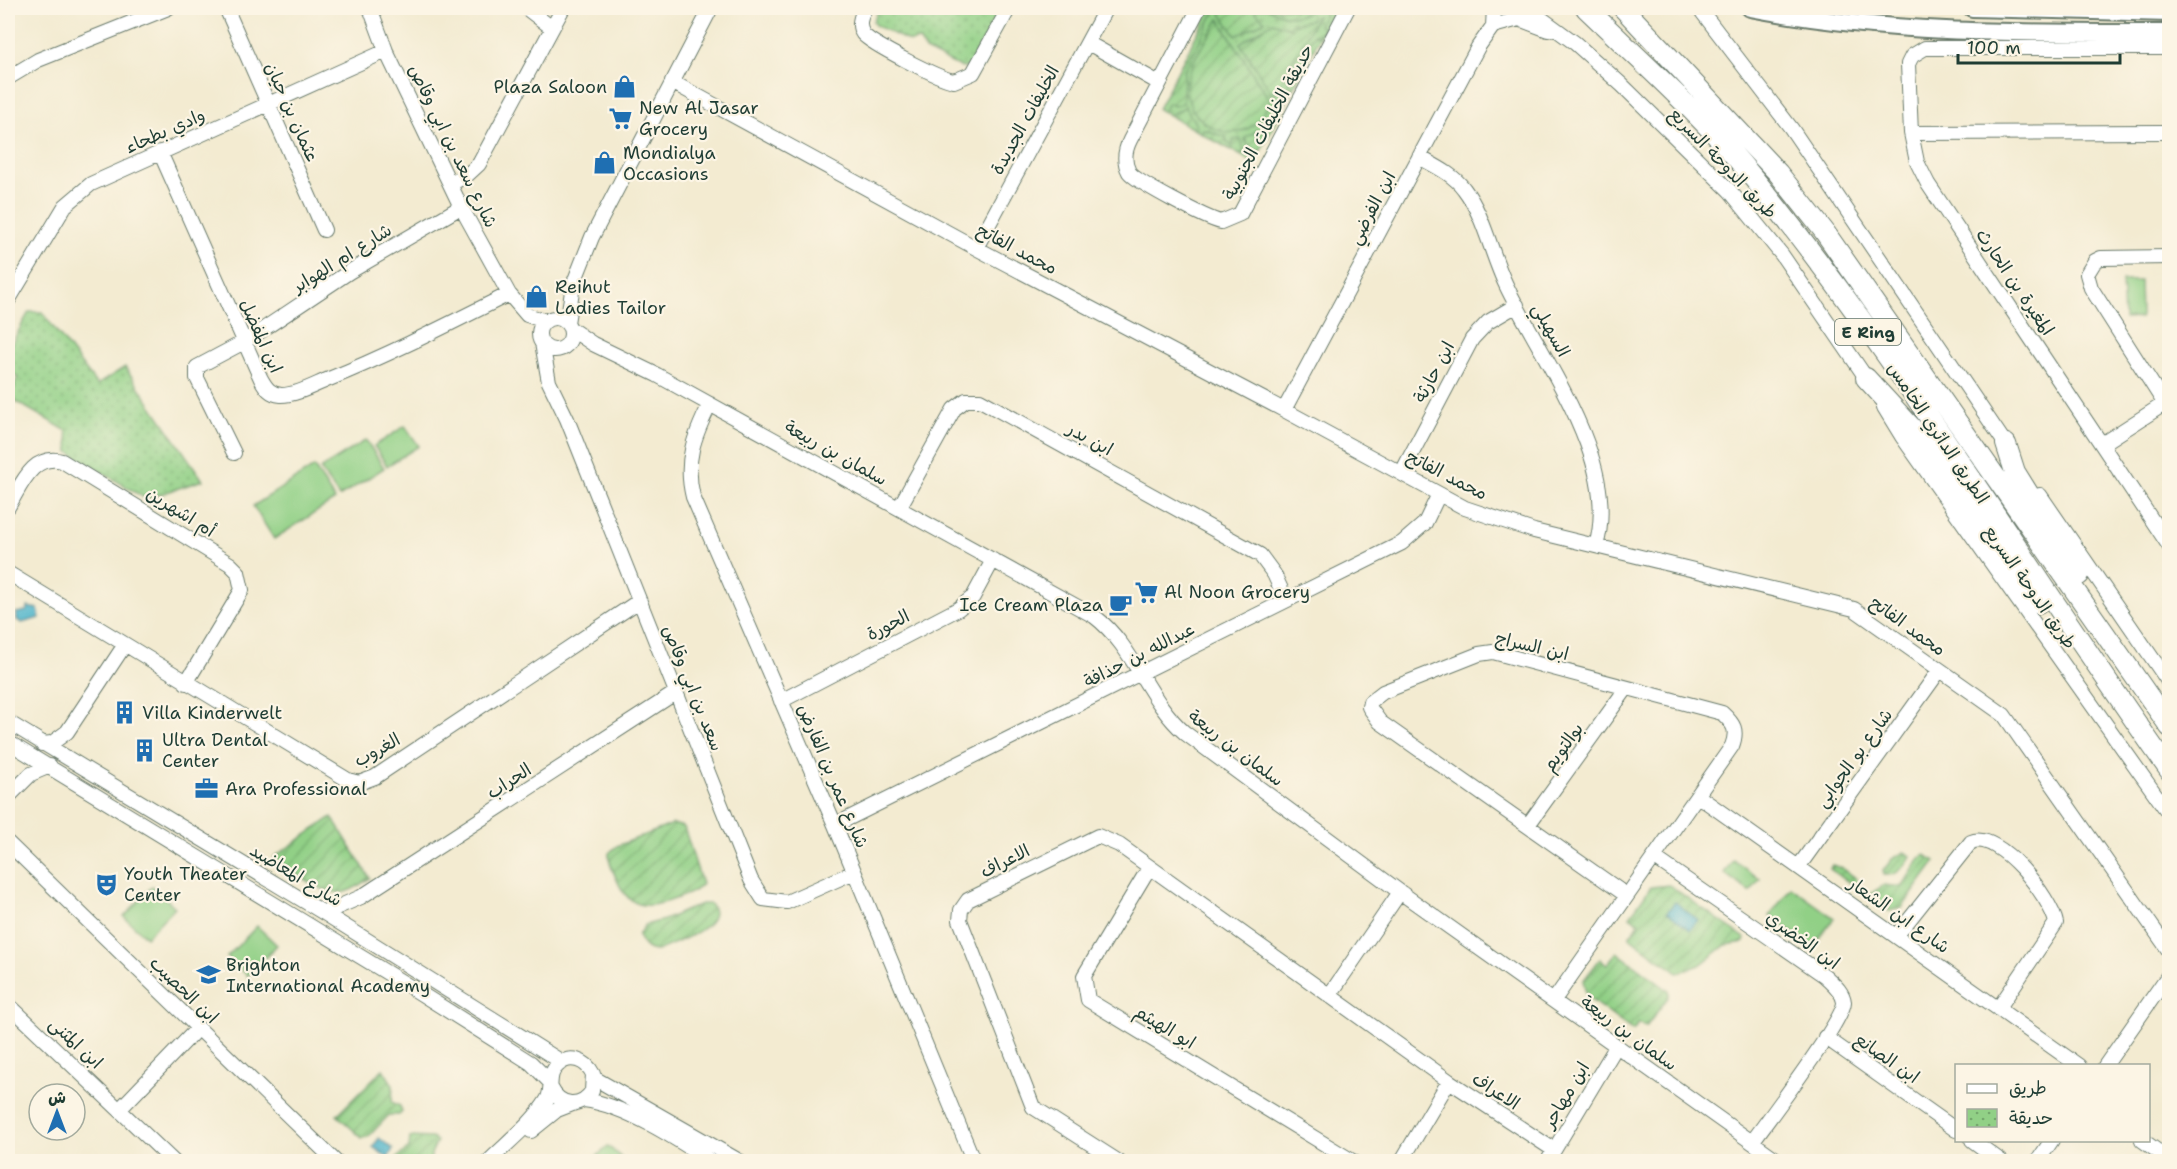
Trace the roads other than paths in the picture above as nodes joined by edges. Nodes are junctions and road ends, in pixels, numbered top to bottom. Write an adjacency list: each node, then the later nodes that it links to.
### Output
1 (168, 8): 27 (street)
2 (226, 8): 30 (street, عثمان بن حيان)
3 (370, 8): 26 (street, شارع سعد بن ابي وقاص)
4 (526, 8): 21 (street)
5 (563, 8): 21 (street)
6 (711, 8): 28 (street)
7 (865, 8): 8 (street)
8 (1009, 8)
9 (1106, 8): 23 (street, الخليفات الجديدة)
10 (1199, 8): 29 (street, حديقة الخليفات الجنوبية)
11 (1348, 8): 29 (street, حديقة الخليفات الجنوبية)
12 (1494, 8): 20 (street)
13 (1527, 8): 24 (street, طريق الدوحة السريع)
14 (1586, 8): 76 (highway, الطريق الدائري الخامس / E Ring)
15 (1623, 8): 72 (highway, الطريق الدائري الخامس / E Ring)
16 (1699, 8): 56 (street)
17 (1750, 8): 22 (main road)
18 (1972, 8): 19 (main road)
19 (2169, 13)
20 (1493, 26): 24 (street); 34 (street, ابن الفرضي)
21 (552, 28): 35 (street)
22 (2169, 33)
23 (1088, 43): 29 (street); 38 (street, الخليفات الجديدة)
24 (1575, 43): 51 (street, طريق الدوحة السريع)
25 (2169, 48): 32 (street, المغيرة بن الحارث)
26 (386, 51): 30 (street, وادي بطحاء); 35 (street, شارع سعد بن ابي وقاص)
27 (8, 78)
28 (672, 82): 38 (street, محمد الفاتح); 41 (street)
29 (1159, 84)
30 (268, 104): 33 (street, وادي بطحاء); 37 (street, عثمان بن حيان)
31 (2169, 132): 32 (street)
32 (1911, 133): 57 (street, المغيرة بن الحارث)
33 (160, 152): 40 (street, وادي بطحاء); 47 (street, ابن المفضل)
34 (1419, 157): 44 (street, السهيلي); 55 (street, ابن الفرضي)
35 (450, 184): 36 (street, شارع سعد بن ابي وقاص)
36 (461, 207): 42 (street, شارع سعد بن ابي وقاص); 47 (street, شارع ام الهوابر)
37 (324, 230)
38 (976, 248): 55 (street, محمد الفاتح)
39 (2169, 257): 54 (street)
40 (12, 285): 43 (street, وادي بطحاء)
41 (573, 285): 45 (street); 46 (street)
42 (509, 295): 45 (street, شارع سعد بن ابي وقاص); 47 (street, ابن المفضل); 48 (street, شارع سعد بن ابي وقاص)
43 (8, 301)
44 (1517, 305): 59 (street, ابن حارثة); 63 (street, السهيلي)
45 (547, 320): 46 (street); 48 (street)
46 (569, 326): 49 (street); 50 (street, سلمان بن ربيعة)
47 (244, 342): 58 (street, شارع ام الهوابر)
48 (542, 342): 49 (street); 52 (street, شارع سعد بن ابي وقاص)
49 (563, 347): 50 (street, سلمان بن ربيعة); 52 (street)
50 (605, 350): 53 (street, سلمان بن ربيعة)
51 (1866, 378): 76 (highway); 91 (street, طريق الدوحة السريع)
52 (557, 398): 68 (street, سعد بن ابي وقاص)
53 (710, 404): 62 (street, سلمان بن ربيعة); 78 (street, شارع عمر بن الفارض)
54 (2167, 408): 57 (street)
55 (1284, 410): 59 (street, محمد الفاتح)
56 (2006, 444): 72 (highway); 74 (street)
57 (2102, 444): 64 (street, المغيرة بن الحارث)
58 (234, 453)
59 (1402, 472): 60 (street, محمد الفاتح)
60 (1439, 494): 63 (street, محمد الفاتح); 67 (street, عبدالله بن حذافة)
61 (8, 507): 73 (street, أم اشهرين)
62 (899, 508): 65 (street, سلمان بن ربيعة); 67 (street, ابن بدر)
63 (1596, 546): 70 (street, محمد الفاتح)
64 (2169, 547)
65 (993, 560): 71 (street, سلمان بن ربيعة); 78 (street, الحورة)
66 (8, 573): 69 (street, الغروب)
67 (1286, 600): 71 (street, عبدالله بن حذافة)
68 (639, 601): 73 (street, الغروب); 77 (street, سعد بن ابي وقاص)
69 (124, 646): 73 (street, الغروب); 81 (street)
70 (1939, 671): 96 (street, شارع بو الجوابي); 105 (street, محمد الفاتح)
71 (1142, 675): 92 (street, عبدالله بن حذافة); 99 (street, سلمان بن ربيعة)
72 (2133, 675): 80 (highway, الطريق الدائري الخامس / E Ring)
73 (186, 683)
74 (2169, 684)
75 (1626, 689): 90 (street, ابن السراج); 93 (street, بوالتويم); 93 (street, ابن السراج)
76 (2111, 689): 87 (highway, الطريق الدائري الخامس / E Ring)
77 (675, 693): 98 (street, سعد بن ابي وقاص); 101 (street, الحراب)
78 (781, 701): 92 (street, شارع عمر بن الفارض)
79 (8, 723): 83 (street, شارع المعاضيد)
80 (2169, 727)
81 (67, 732): 83 (street); 85 (street)
82 (8, 742): 84 (street, شارع المعاضيد)
83 (42, 744): 85 (street, شارع المعاضيد)
84 (21, 750): 86 (street, شارع المعاضيد); 88 (street)
85 (71, 760): 102 (street, شارع المعاضيد)
86 (50, 766): 88 (street); 119 (street, شارع المعاضيد)
87 (2169, 771)
88 (24, 779): 89 (street)
89 (8, 796)
90 (1698, 796): 95 (street, ابن السراج); 96 (street, شارع ابن الشعار)
91 (2169, 814)
92 (835, 825): 98 (street, شارع عمر بن الفارض)
93 (1528, 825): 100 (street, ابن السراج)
94 (8, 843): 111 (street, ابن الحصيب)
95 (1655, 858): 100 (street, ابن السراج); 112 (street, ابن الخضري)
96 (1799, 866): 104 (street, شارع ابن الشعار)
97 (1149, 868): 107 (street, الاعراف); 136 (street, الاعراف); 137 (street, ابو الهيثم)
98 (854, 872): 135 (street, شارع عمر بن الفارض)
99 (1400, 892): 107 (street); 108 (street, سلمان بن ربيعة)
100 (1626, 895): 108 (street, ابن السراج)
101 (361, 897): 102 (street, الحراب); 103 (street)
102 (324, 913): 103 (street, شارع المعاضيد)
103 (355, 932): 114 (street, شارع المعاضيد)
104 (1897, 935): 110 (street, شارع ابن الشعار); 110 (street)
105 (2169, 952)
106 (2169, 973): 116 (street)
107 (1329, 996): 118 (street, الاعراف)
108 (1554, 1000): 113 (street, سلمان بن ربيعة)
109 (8, 1004): 121 (street, ابن المثنى)
110 (1998, 1009): 115 (street, شارع ابن الشعار)
111 (198, 1028): 121 (street); 130 (street, ابن الحصيب)
112 (1825, 1037): 122 (street, ابن الصانع); 123 (street, ابن الخضري)
113 (1616, 1047): 123 (street, سلمان بن ربيعة); 127 (street, ابن مهاجر)
114 (562, 1062): 117 (street); 119 (street)
115 (2078, 1064)
116 (2105, 1064)
117 (594, 1078): 120 (street); 134 (street)
118 (1449, 1081): 127 (street, الاعراف); 138 (street, الاعراف)
119 (551, 1085): 120 (street); 131 (street)
120 (579, 1102): 132 (street); 133 (street)
121 (120, 1108): 129 (street, ابن المثنى)
122 (1955, 1129)
123 (1752, 1142): 139 (street, سلمان بن ربيعة)
124 (1975, 1142): 140 (street)
125 (2051, 1142): 141 (street)
126 (2145, 1142): 128 (street)
127 (1550, 1156)
128 (2169, 1160)
129 (174, 1161)
130 (336, 1161)
131 (488, 1161)
132 (498, 1161)
133 (712, 1161)
134 (741, 1161)
135 (975, 1161)
136 (1119, 1161)
137 (1354, 1161)
138 (1401, 1161)
139 (1780, 1161)
140 (2002, 1161)
141 (2037, 1161)

